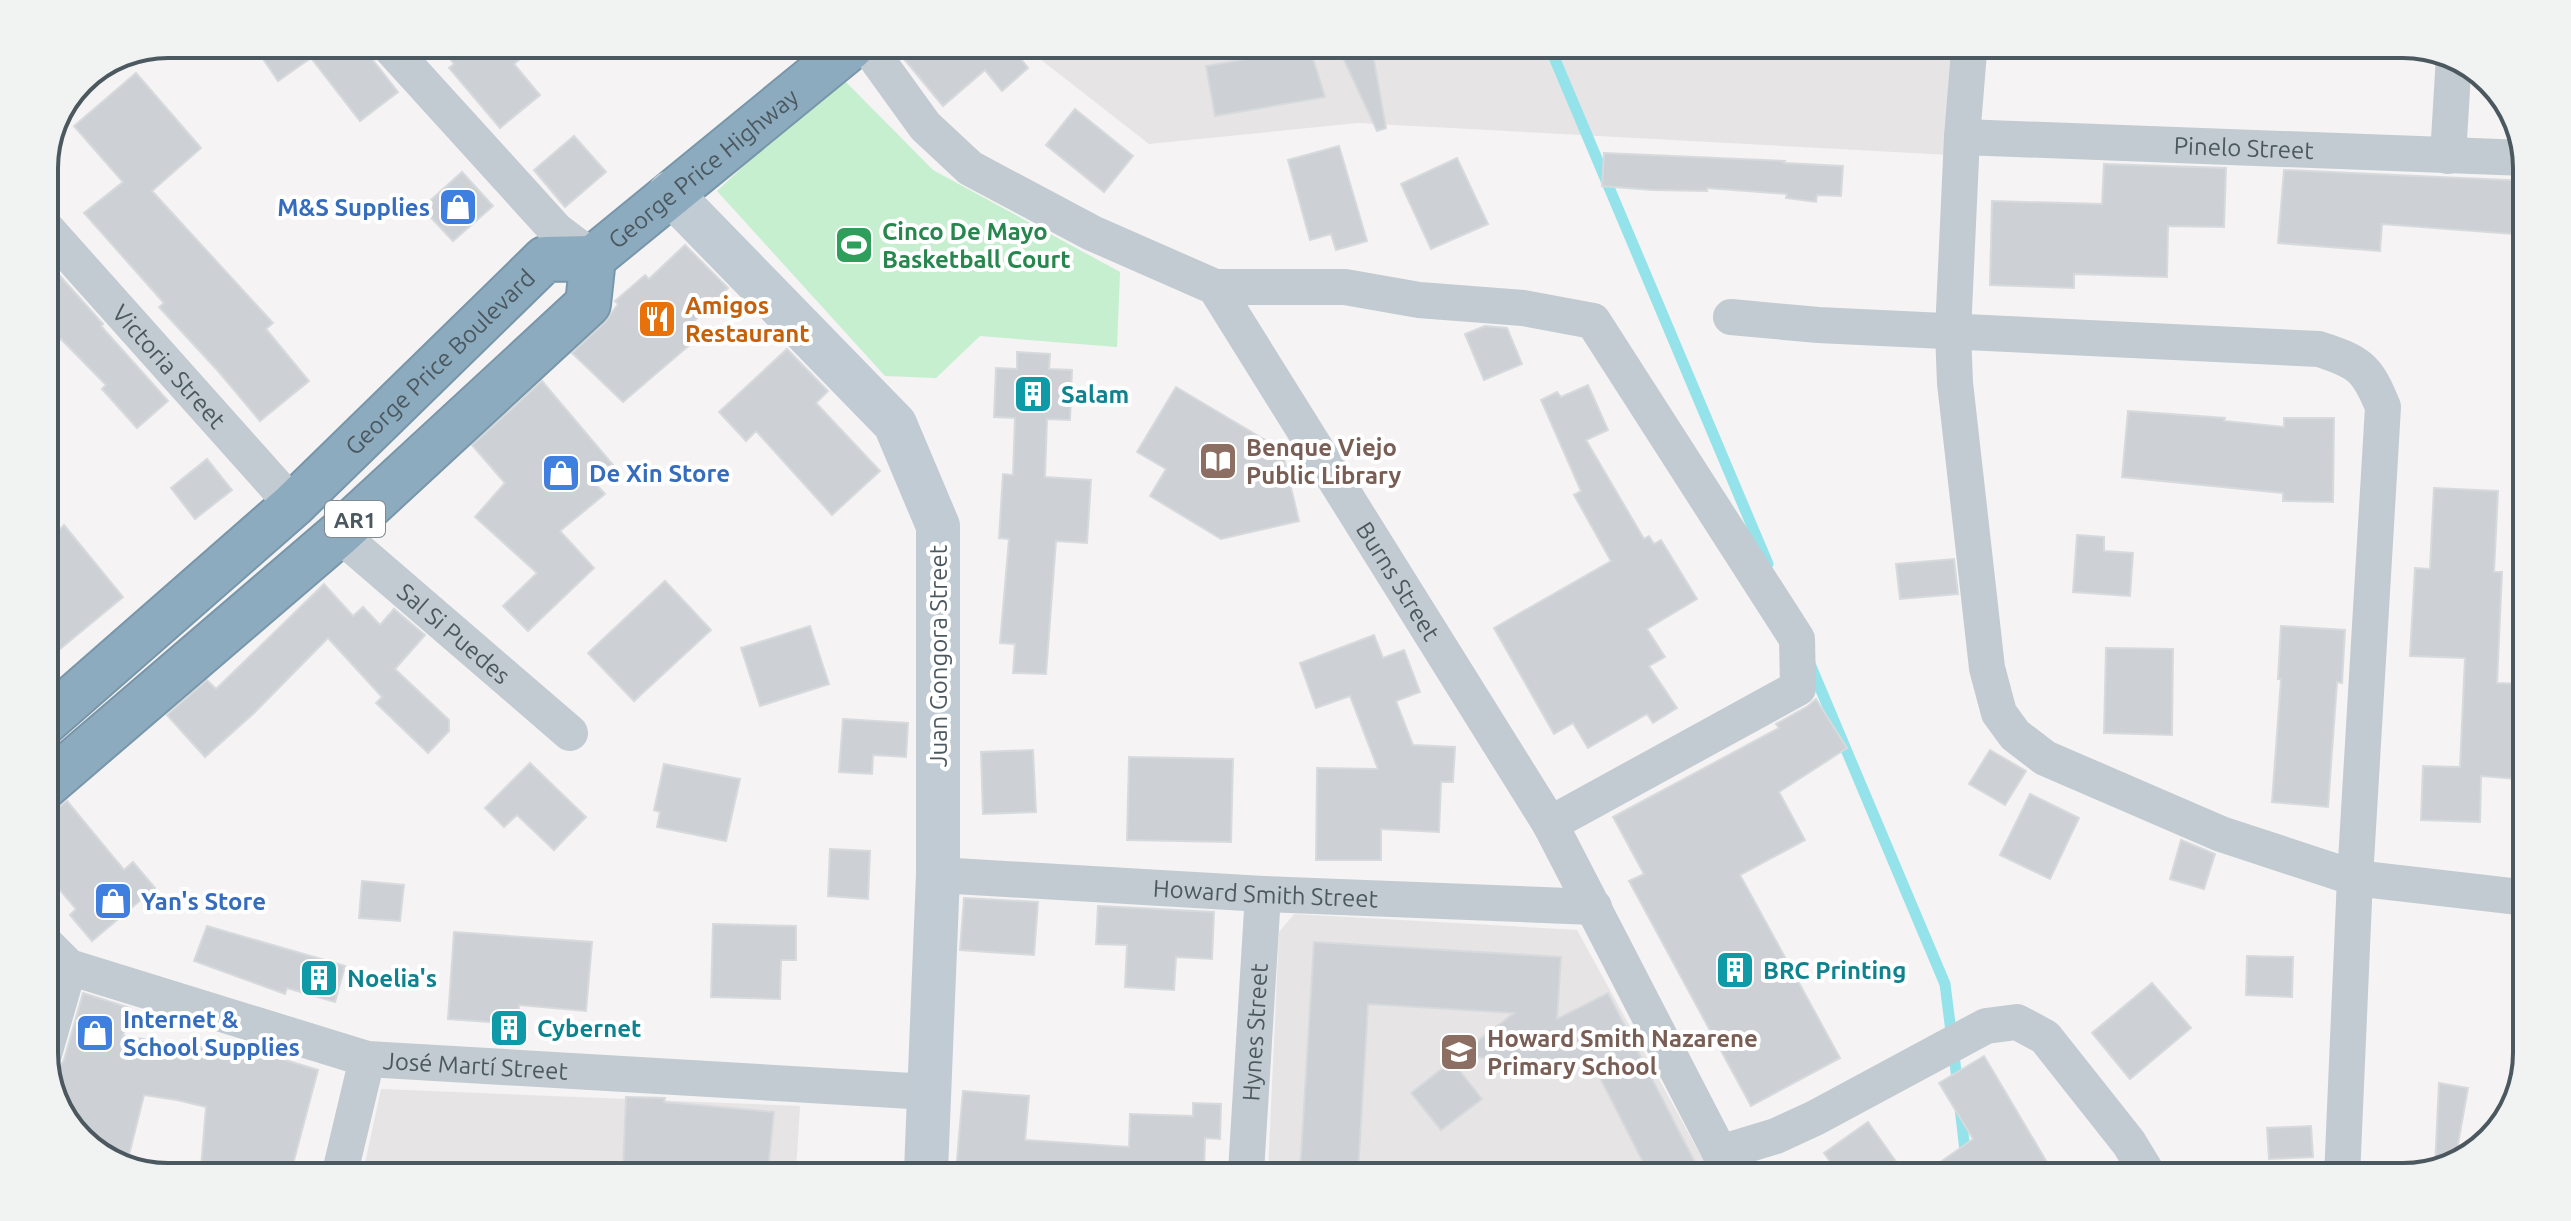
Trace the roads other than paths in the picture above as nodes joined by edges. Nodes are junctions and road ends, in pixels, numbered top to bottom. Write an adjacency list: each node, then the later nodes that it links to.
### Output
1 (400, 58): 11 (street)
2 (837, 58): 9 (highway, George Price Highway)
3 (876, 58): 12 (street)
4 (1969, 58): 6 (street)
5 (2453, 70): 7 (street)
6 (1962, 137): 7 (street, Pinelo Street); 14 (street)
7 (2448, 156): 8 (street, Pinelo Street)
8 (2512, 158)
9 (670, 193): 11 (highway, George Price Highway); 21 (street, Juan Gongora Street)
10 (58, 242): 15 (street, Victoria Street)
11 (593, 258): 15 (highway, George Price Boulevard / AR1); 16 (highway, AR1)
12 (1215, 287): 20 (street, Burns Street); 20 (street)
13 (1731, 317): 14 (street)
14 (1953, 332): 22 (street); 22 (street)
15 (293, 505): 17 (highway, George Price Boulevard / AR1)
16 (339, 534): 18 (street, Sal Si Puedes); 19 (highway, AR1)
17 (58, 711)
18 (570, 733)
19 (58, 772)
20 (1550, 824): 25 (street, Burns Street)
21 (938, 875): 23 (street, Howard Smith Street); 30 (street, Juan Gongora Street)
22 (2355, 878): 24 (street); 37 (street)
23 (1263, 894): 25 (street, Howard Smith Street); 33 (street, Hynes Street)
24 (2513, 896)
25 (1594, 907): 34 (street, Burns Street)
26 (58, 956): 27 (street, José Martí Street)
27 (69, 967): 28 (street); 29 (street, José Martí Street)
28 (58, 1005)
29 (367, 1059): 30 (street, José Martí Street); 31 (street)
30 (929, 1092): 32 (street, Juan Gongora Street)
31 (342, 1163)
32 (926, 1163)
33 (1247, 1163)
34 (1725, 1163)
35 (1728, 1163): 36 (street)
36 (2141, 1163)
37 (2343, 1163)

